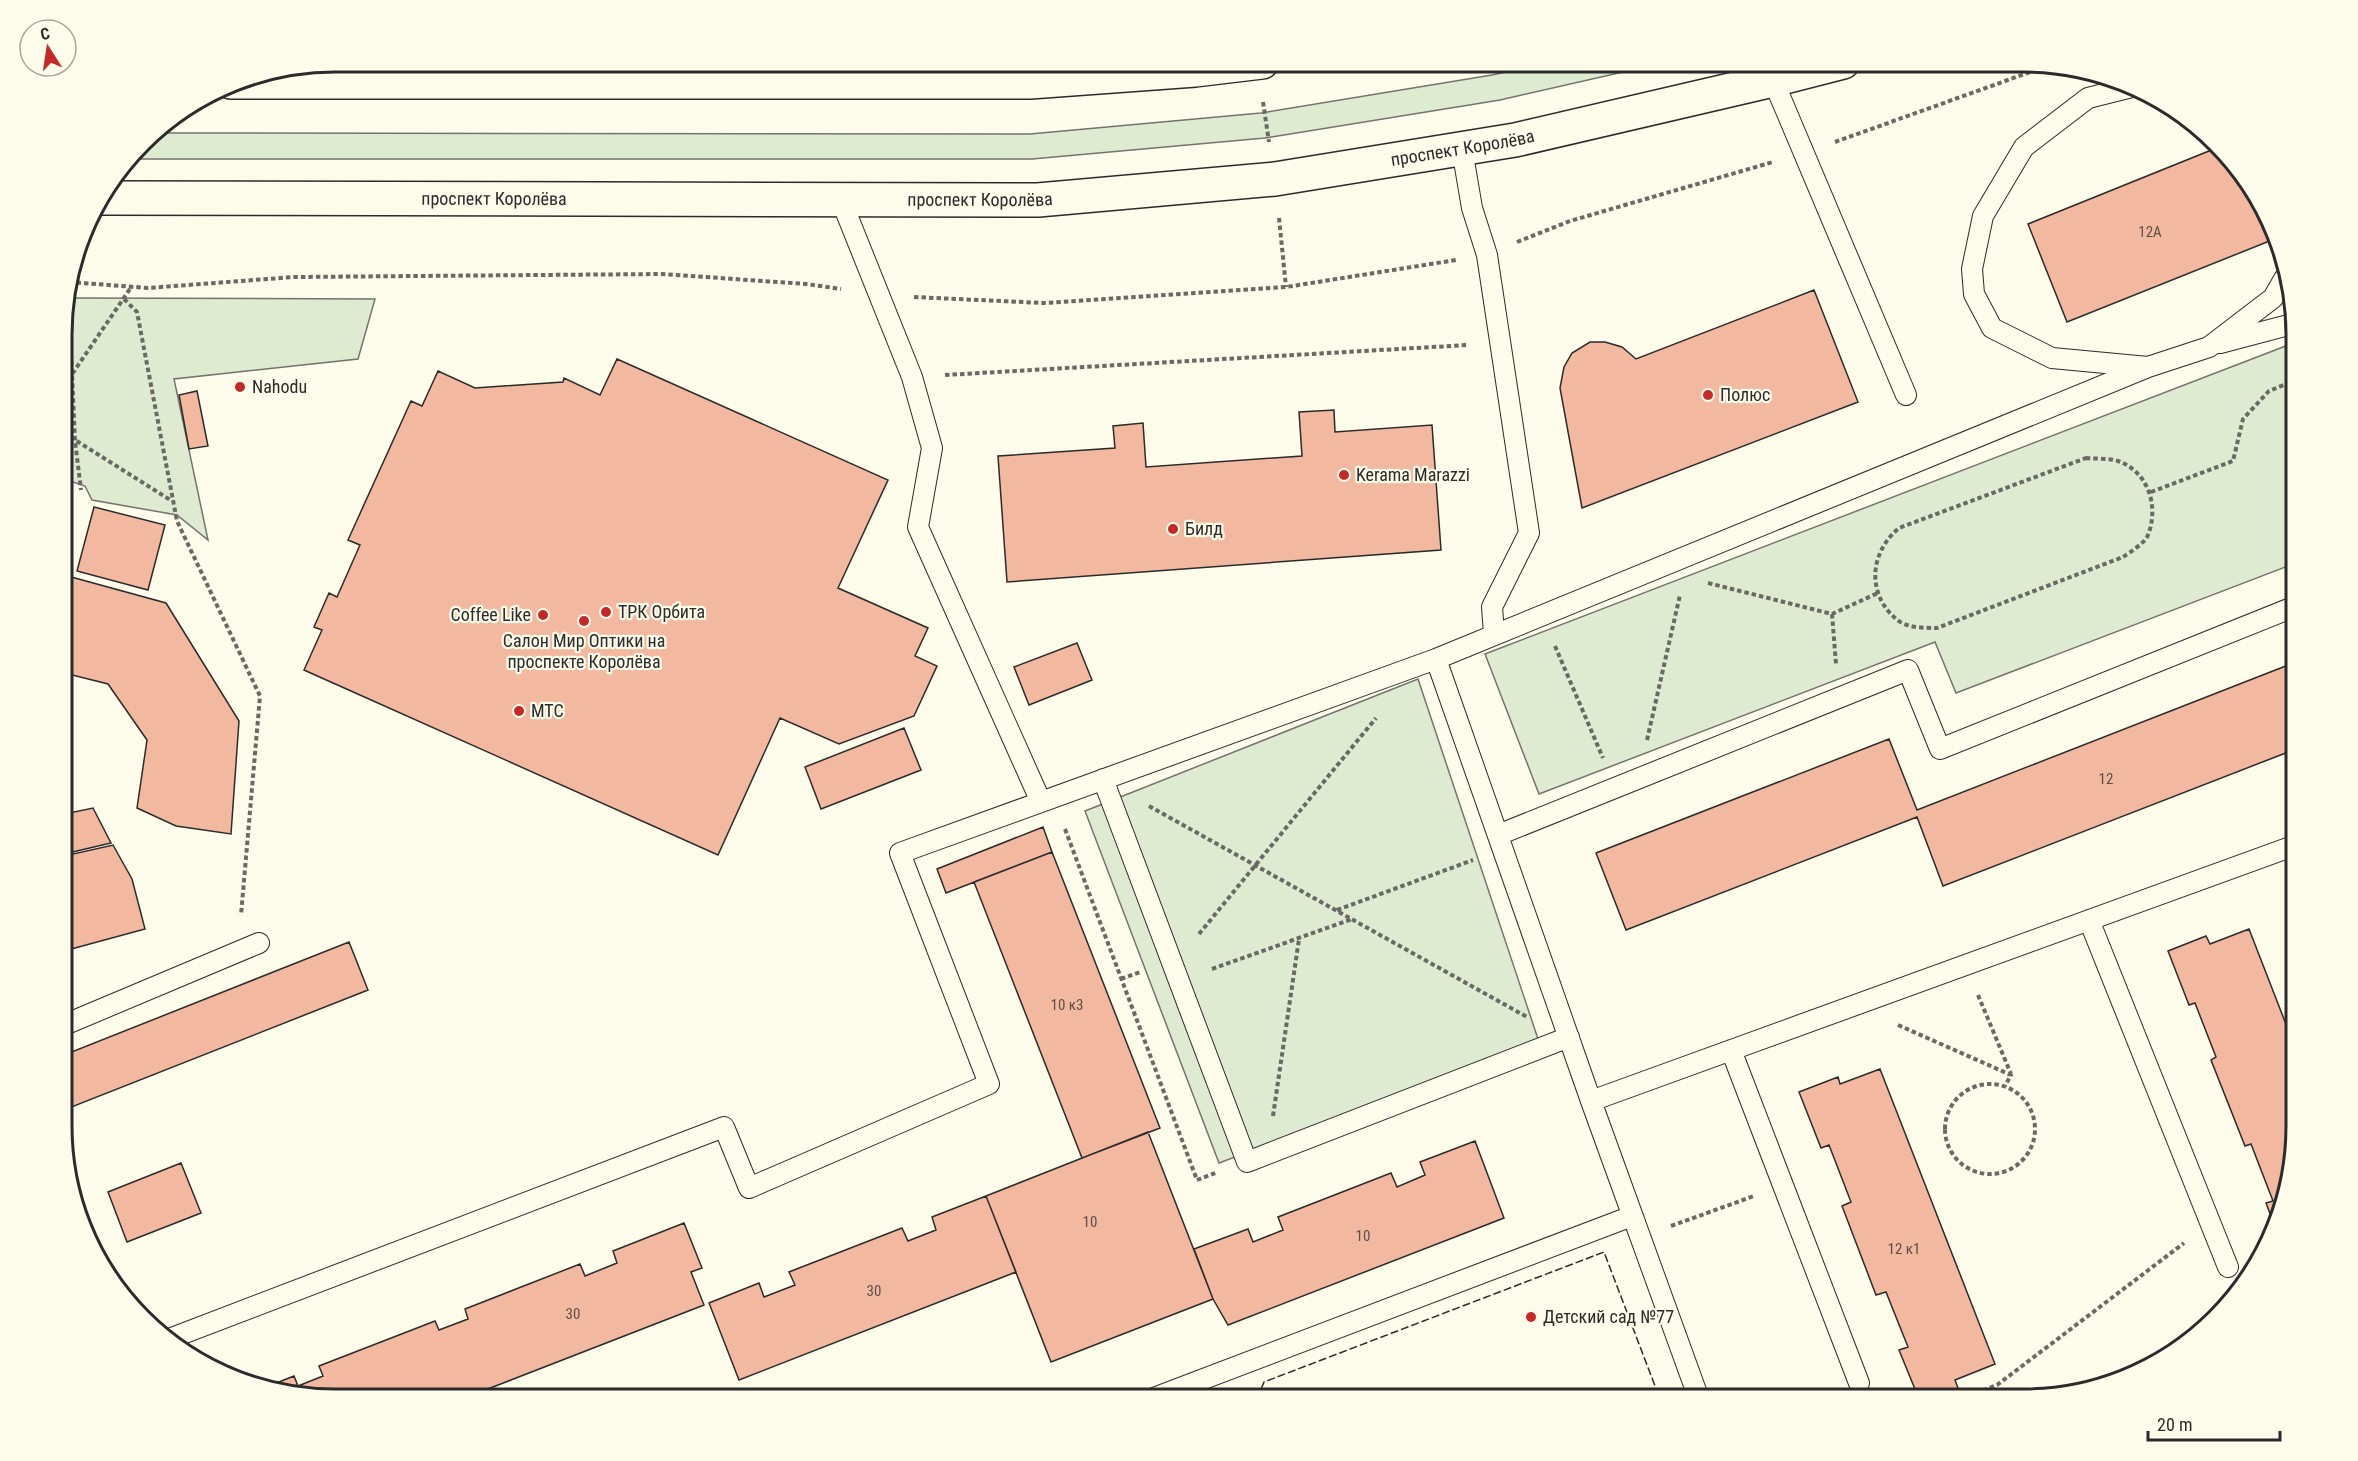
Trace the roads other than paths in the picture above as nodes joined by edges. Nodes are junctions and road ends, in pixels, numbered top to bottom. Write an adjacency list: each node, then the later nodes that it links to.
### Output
1 (747, 72): 2 (main road); 5 (main road)
2 (1132, 72)
3 (1804, 72): 4 (main road, проспект Королёва)
4 (1773, 80): 7 (main road, проспект Королёва); 14 (lane)
5 (266, 81)
6 (2119, 90): 13 (lane)
7 (1462, 149): 9 (main road, проспект Королёва); 16 (lane)
8 (111, 198): 9 (main road, проспект Королёва)
9 (841, 200): 19 (lane)
10 (2281, 284): 12 (lane)
11 (2285, 326): 12 (lane)
12 (2209, 347): 13 (lane)
13 (2148, 367): 16 (lane)
14 (1906, 394)
15 (2286, 610): 20 (lane)
16 (1494, 634): 17 (lane)
17 (1436, 659): 18 (lane); 20 (lane)
18 (1108, 777): 19 (lane); 25 (lane)
19 (1047, 799): 30 (lane)
20 (1500, 842): 25 (lane)
21 (2286, 849): 22 (lane)
22 (2089, 920): 26 (lane); 29 (lane)
23 (259, 942): 24 (lane)
24 (72, 1022)
25 (1569, 1037): 27 (lane)
26 (1731, 1050): 27 (lane); 31 (lane)
27 (1591, 1101): 28 (lane)
28 (1632, 1216): 32 (lane); 33 (lane)
29 (2228, 1268)
30 (177, 1336)
31 (1859, 1383)
32 (1177, 1389)
33 (1695, 1389)

